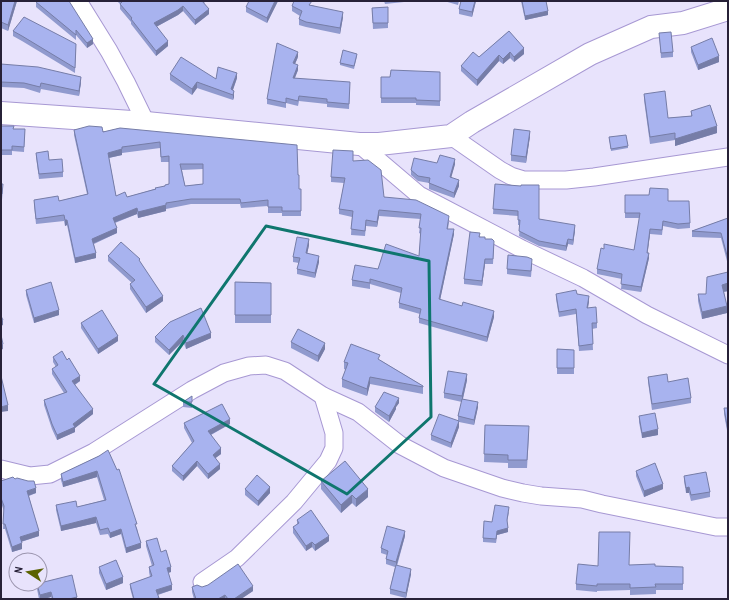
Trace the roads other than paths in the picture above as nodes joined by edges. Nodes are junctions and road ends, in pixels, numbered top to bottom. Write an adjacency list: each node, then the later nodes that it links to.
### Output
1 (78, 1): 4 (street)
2 (728, 9): 5 (main road)
3 (1, 113): 4 (main road)
4 (146, 123): 6 (main road)
5 (451, 136): 6 (main road); 7 (street)
6 (359, 144): 8 (street)
7 (728, 157)
8 (728, 355)
9 (323, 396): 10 (street); 11 (street); 12 (street)
10 (1, 469)
11 (728, 527)
12 (202, 582)

